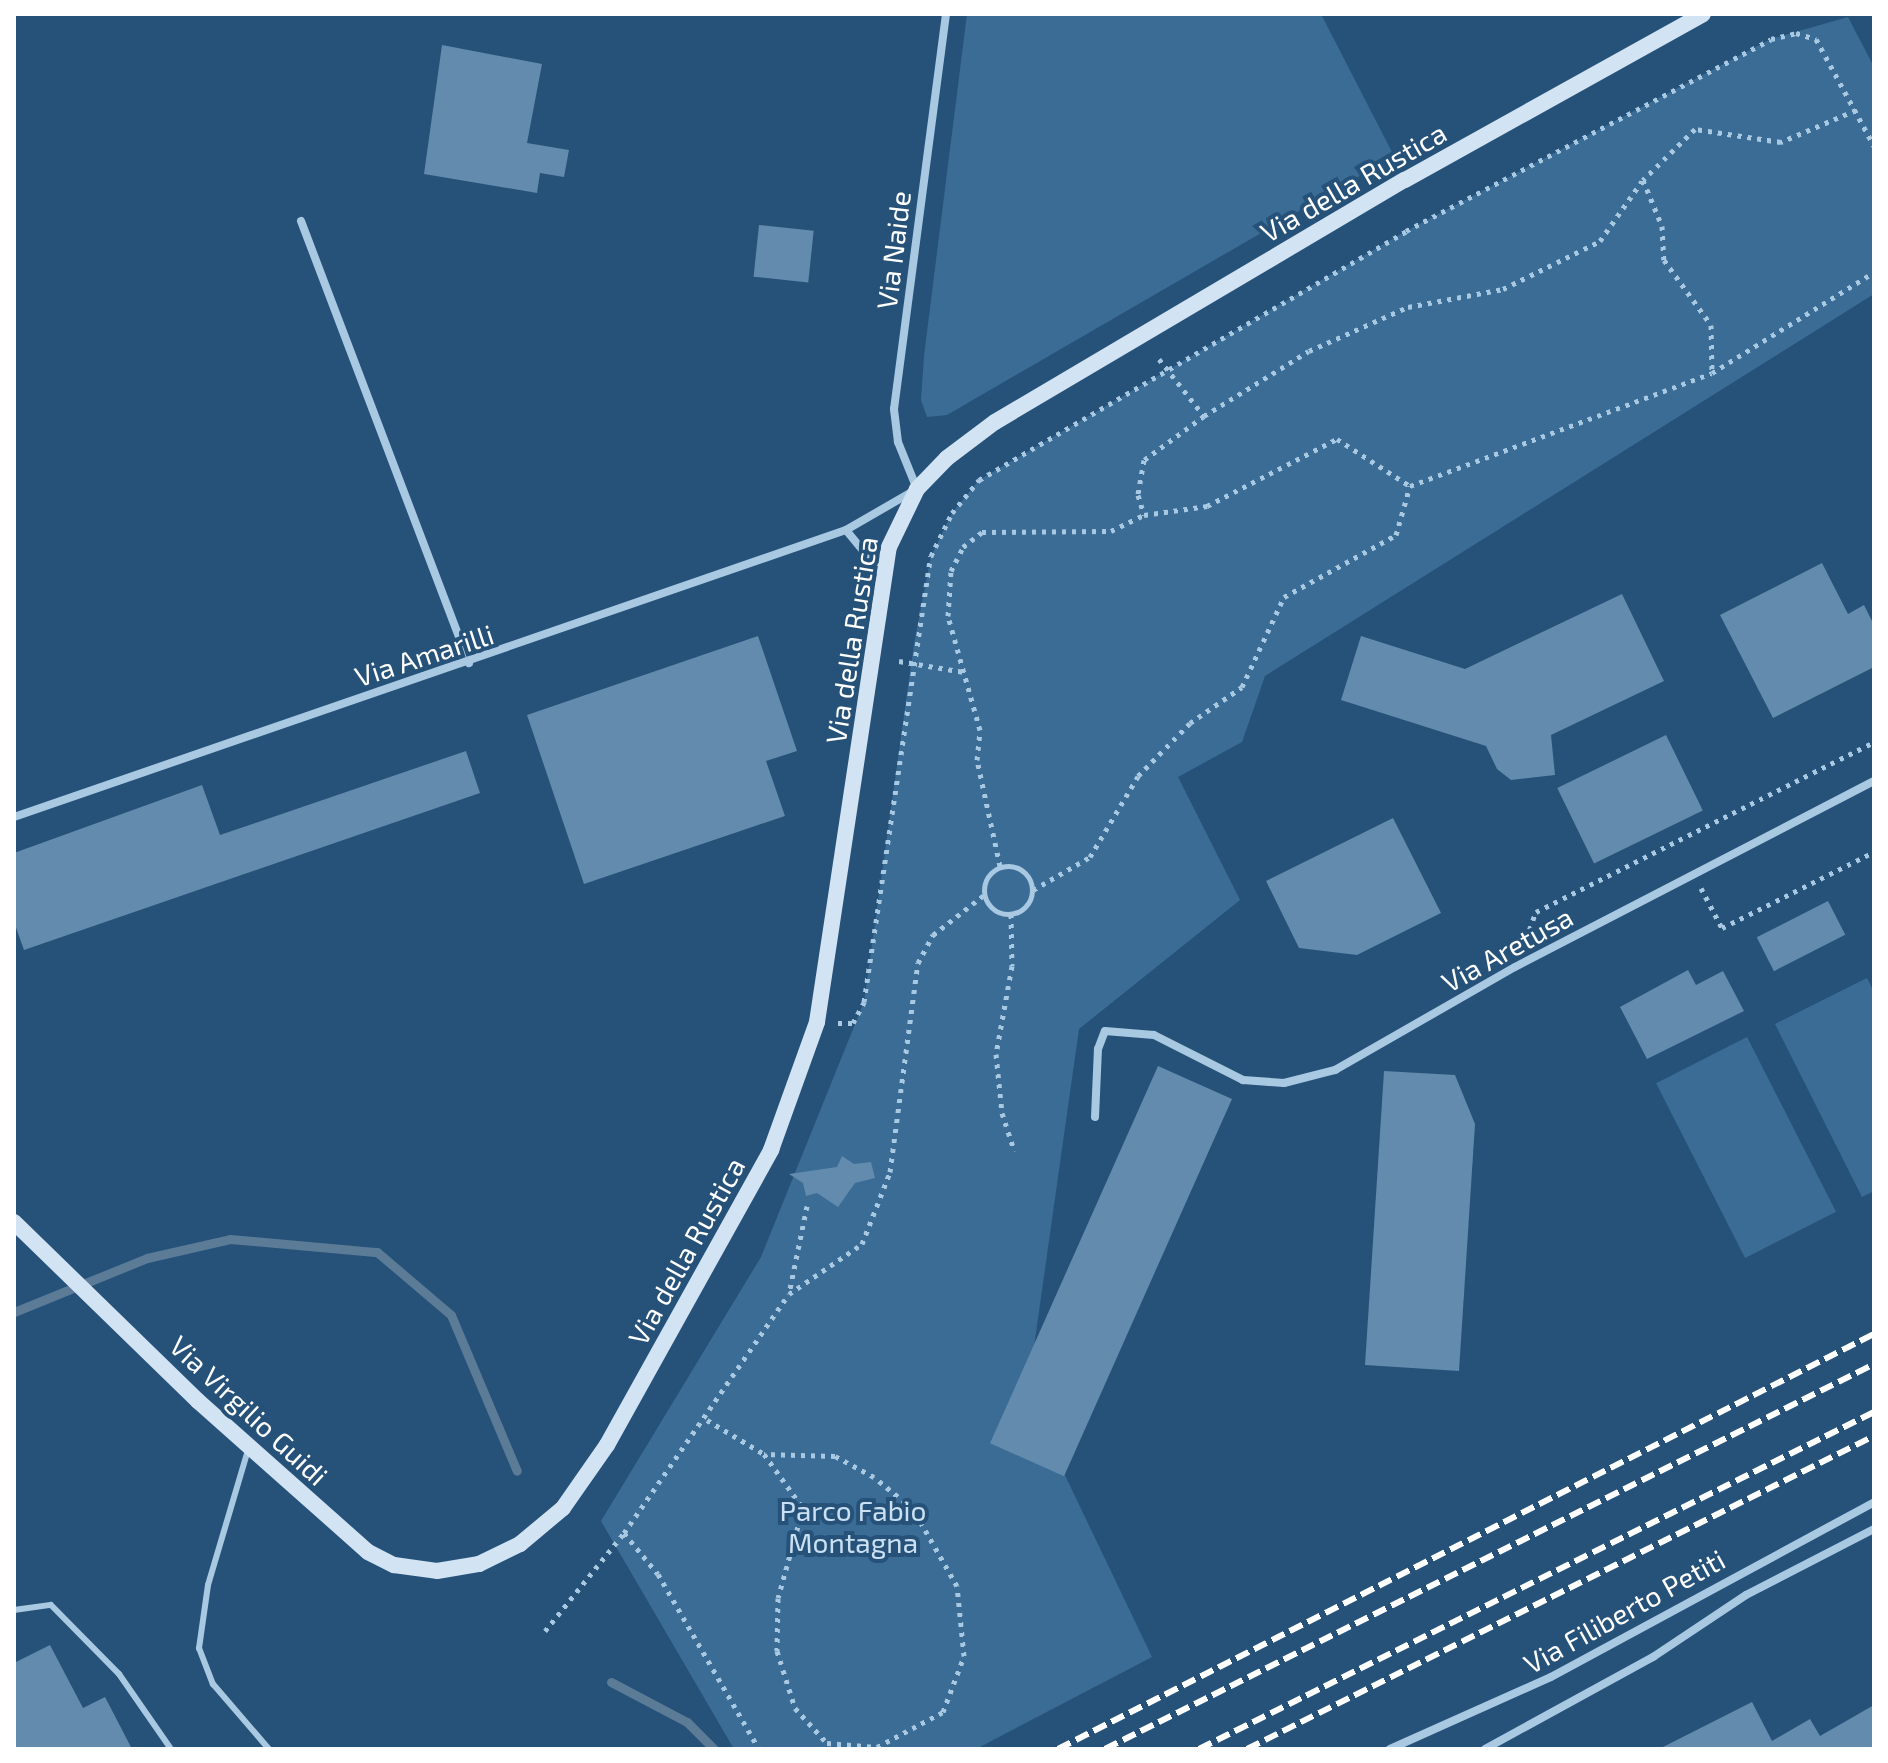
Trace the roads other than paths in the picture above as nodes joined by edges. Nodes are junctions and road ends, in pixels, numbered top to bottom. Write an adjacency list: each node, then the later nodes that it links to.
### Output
1 (946, 14): 4 (street, Via Naide)
2 (1703, 14): 4 (street, Via della Rustica)
3 (301, 221): 7 (street)
4 (917, 489): 5 (street, Via Amarilli); 6 (street, Via della Rustica)
5 (846, 530): 6 (street); 7 (street, Via Amarilli)
6 (884, 576): 15 (street, Via della Rustica)
7 (469, 663): 9 (street, Via Amarilli)
8 (1874, 781): 10 (street, Via Aretusa)
9 (14, 817)
10 (1095, 1117)
11 (14, 1222): 12 (street, Via Virgilio Guidi)
12 (249, 1447): 15 (street, Via Virgilio Guidi); 18 (lane)
13 (1874, 1502): 19 (street, Via Filiberto Petiti)
14 (1874, 1529): 20 (street, Via Filiberto Petiti)
15 (479, 1564)
16 (14, 1610): 17 (lane)
17 (171, 1749)
18 (269, 1749)
19 (1390, 1749)
20 (1485, 1749)

